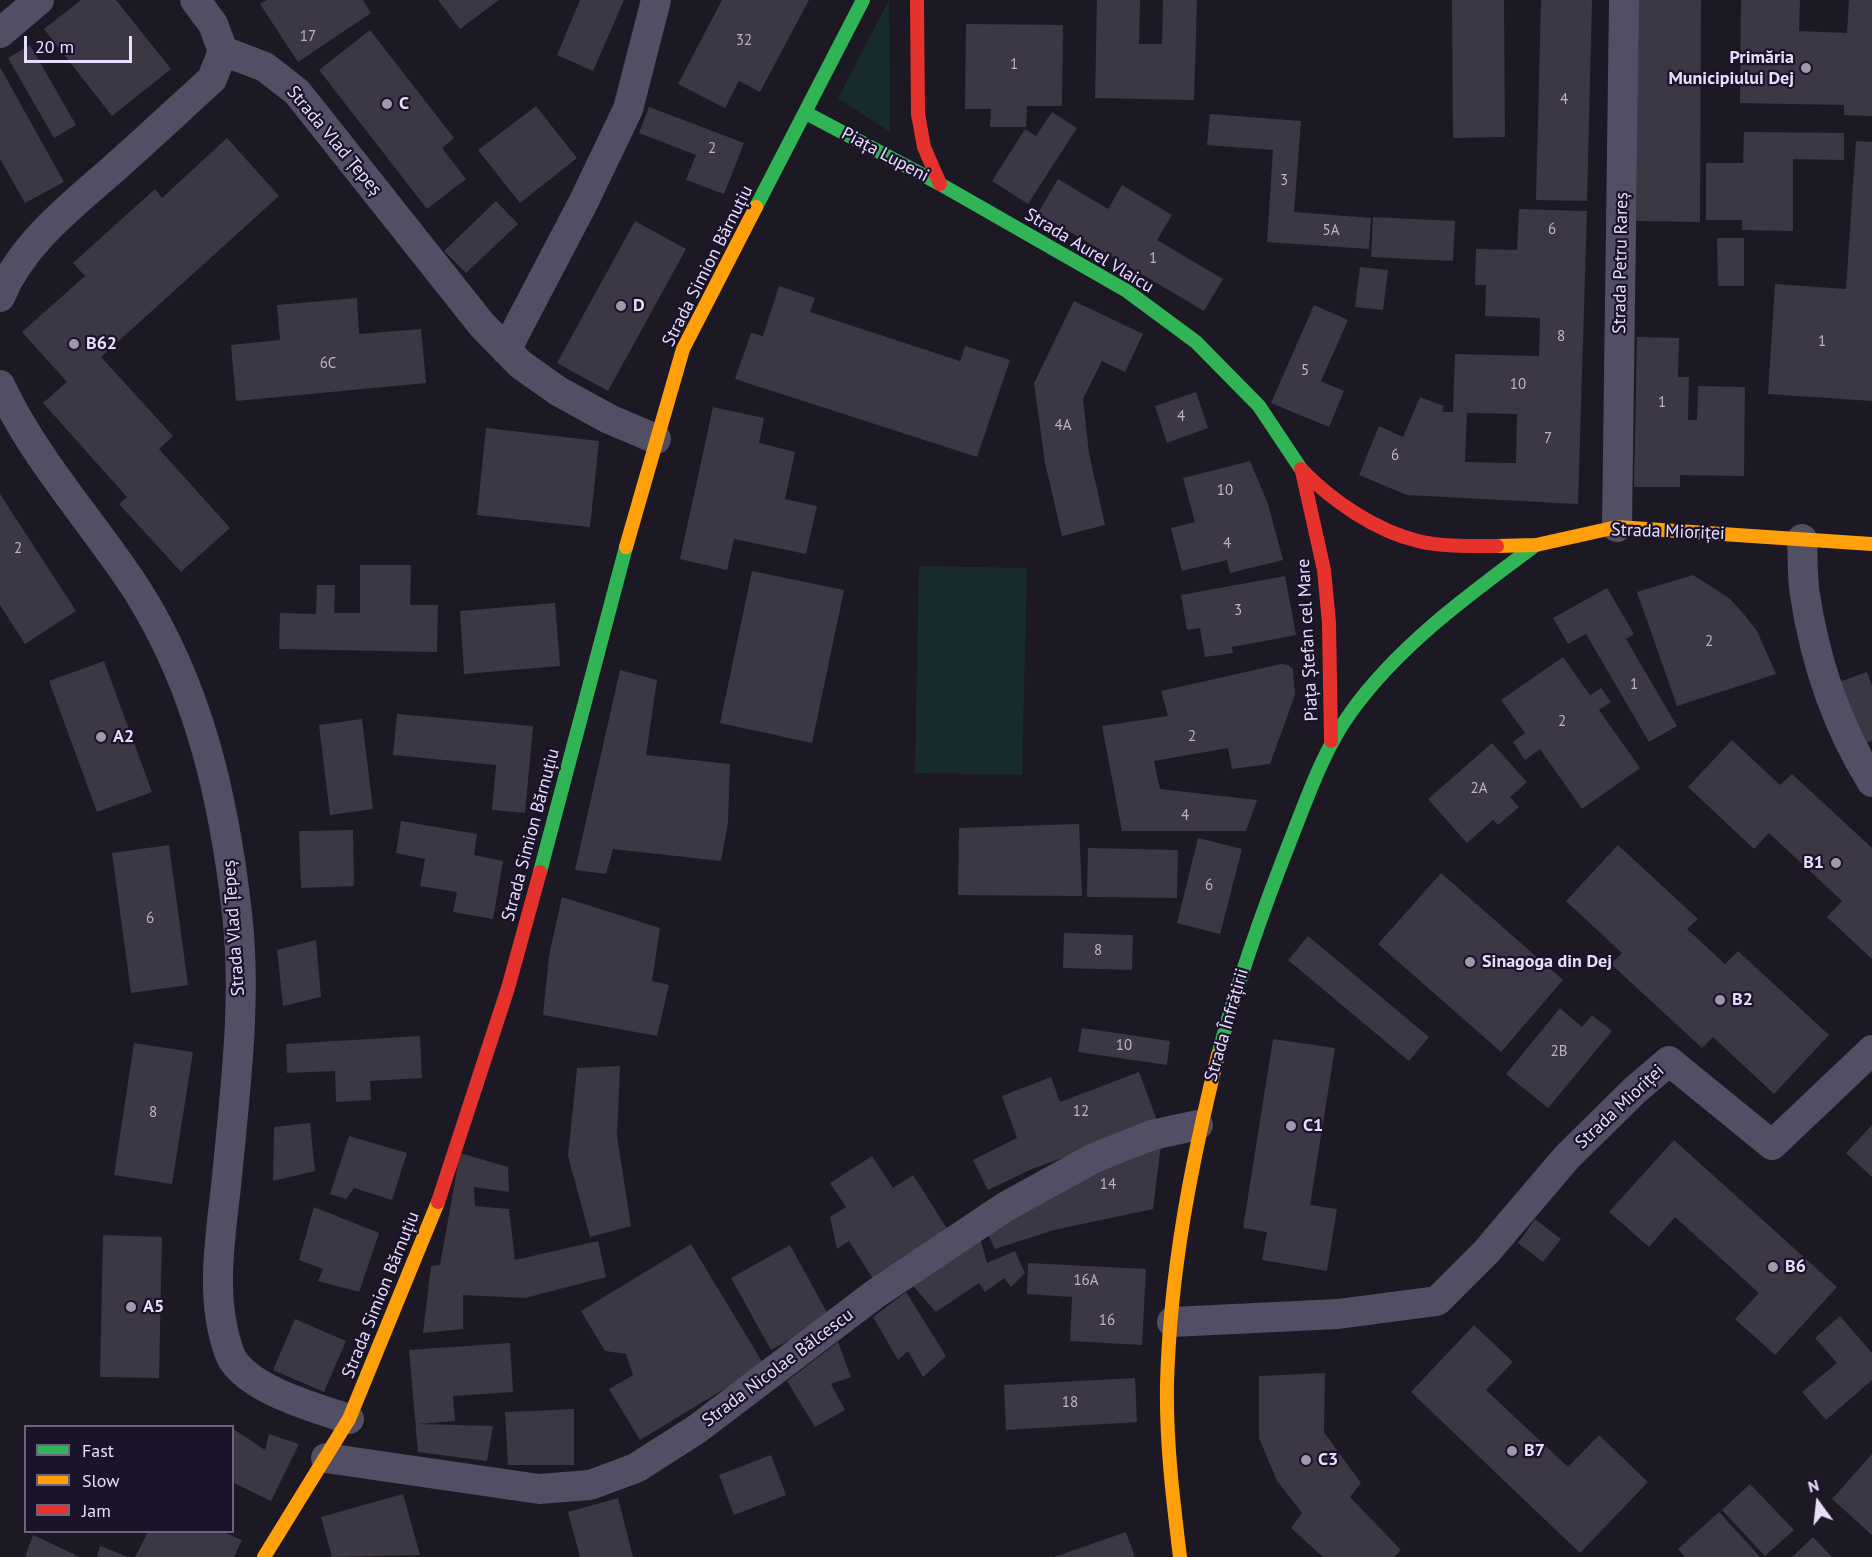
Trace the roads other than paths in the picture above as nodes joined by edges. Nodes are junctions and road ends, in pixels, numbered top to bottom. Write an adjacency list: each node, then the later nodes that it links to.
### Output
1 (39, 0): 7 (street)
2 (195, 0): 8 (street)
3 (656, 0): 12 (street)
4 (863, 0): 9 (street)
5 (917, 0): 10 (street, Piața Lupeni)
6 (1624, 0): 16 (street, Strada Petru Rareș)
7 (0, 33)
8 (223, 51): 11 (street); 12 (street, Strada Vlad Țepeș)
9 (806, 113): 10 (street, Piața Lupeni); 14 (street, Strada Simion Bărnuțiu)
10 (940, 184): 15 (street, Strada Aurel Vlaicu)
11 (0, 297)
12 (506, 350): 14 (street, Strada Vlad Țepeș)
13 (0, 385): 25 (street, Strada Vlad Țepeș)
14 (656, 439): 25 (street, Strada Simion Bărnuțiu)
15 (1302, 471): 19 (street); 20 (street, Piața Ștefan cel Mare)
16 (1617, 526): 17 (street, Strada Mioriței); 19 (street, Strada Mioriței)
17 (1802, 540): 18 (street, Strada Mioriței); 21 (street)
18 (1872, 544)
19 (1536, 545): 20 (street)
20 (1331, 741): 23 (street, Strada Înfrățirii)
21 (1872, 782)
22 (1872, 1050): 24 (street, Strada Mioriței)
23 (1198, 1125): 24 (street, Strada Înfrățirii); 26 (street, Strada Nicolae Bălcescu)
24 (1172, 1322): 28 (street, Strada Înfrățirii)
25 (349, 1419): 26 (street, Strada Simion Bărnuțiu)
26 (326, 1458): 27 (street, Strada Simion Bărnuțiu)
27 (264, 1557)
28 (1180, 1557)

